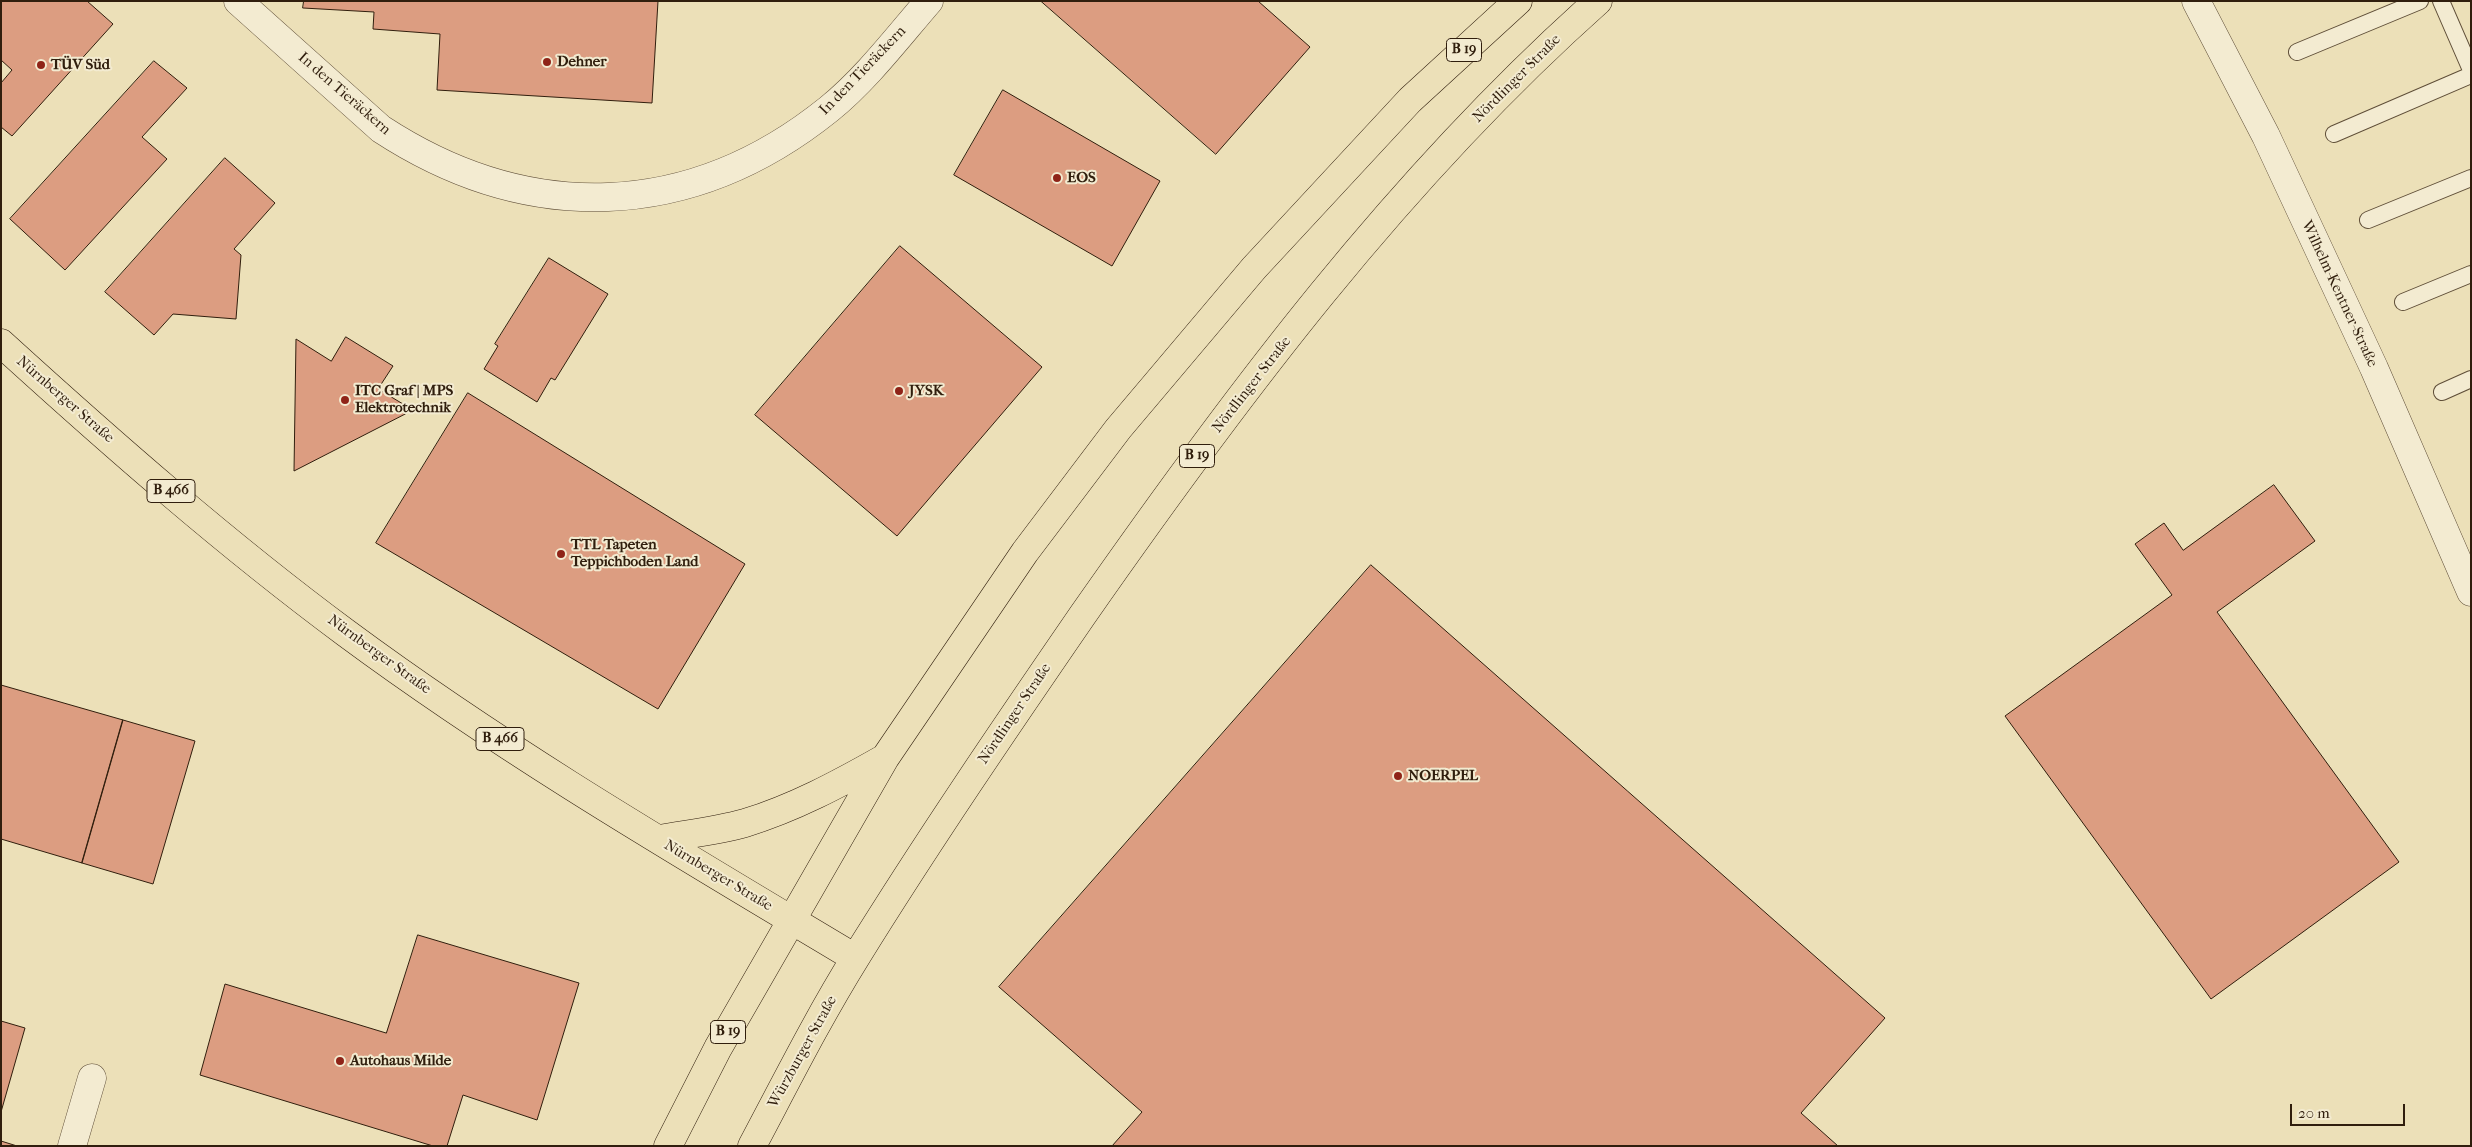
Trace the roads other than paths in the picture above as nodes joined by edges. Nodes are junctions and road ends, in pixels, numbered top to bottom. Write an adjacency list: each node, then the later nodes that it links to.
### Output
1 (238, 1): 2 (street, In den Tieräckern)
2 (929, 1)
3 (1518, 1): 20 (main road, B 19)
4 (1598, 1): 23 (main road, Nördlinger Straße / B 19)
5 (2196, 1): 19 (street, Wilhelm-Kentner-Straße)
6 (2420, 1): 8 (lane)
7 (2441, 1): 9 (lane)
8 (2296, 52)
9 (2471, 70)
10 (2471, 75): 11 (lane)
11 (2334, 134)
12 (2471, 178): 13 (lane)
13 (2368, 220)
14 (2471, 274): 15 (lane)
15 (2403, 302)
16 (1, 343): 21 (main road, Nürnberger Straße / B 466)
17 (2471, 379): 18 (lane)
18 (2442, 392)
19 (2471, 592)
20 (885, 758): 21 (main road, B 19); 22 (main road, B 19)
21 (659, 839): 22 (main road, Nürnberger Straße / B 466)
22 (791, 920): 23 (main road, B 466); 26 (main road, B 19)
23 (855, 958): 27 (main road, Würzburger Straße / B 19)
24 (92, 1078): 25 (street)
25 (72, 1146)
26 (668, 1146)
27 (752, 1146)

